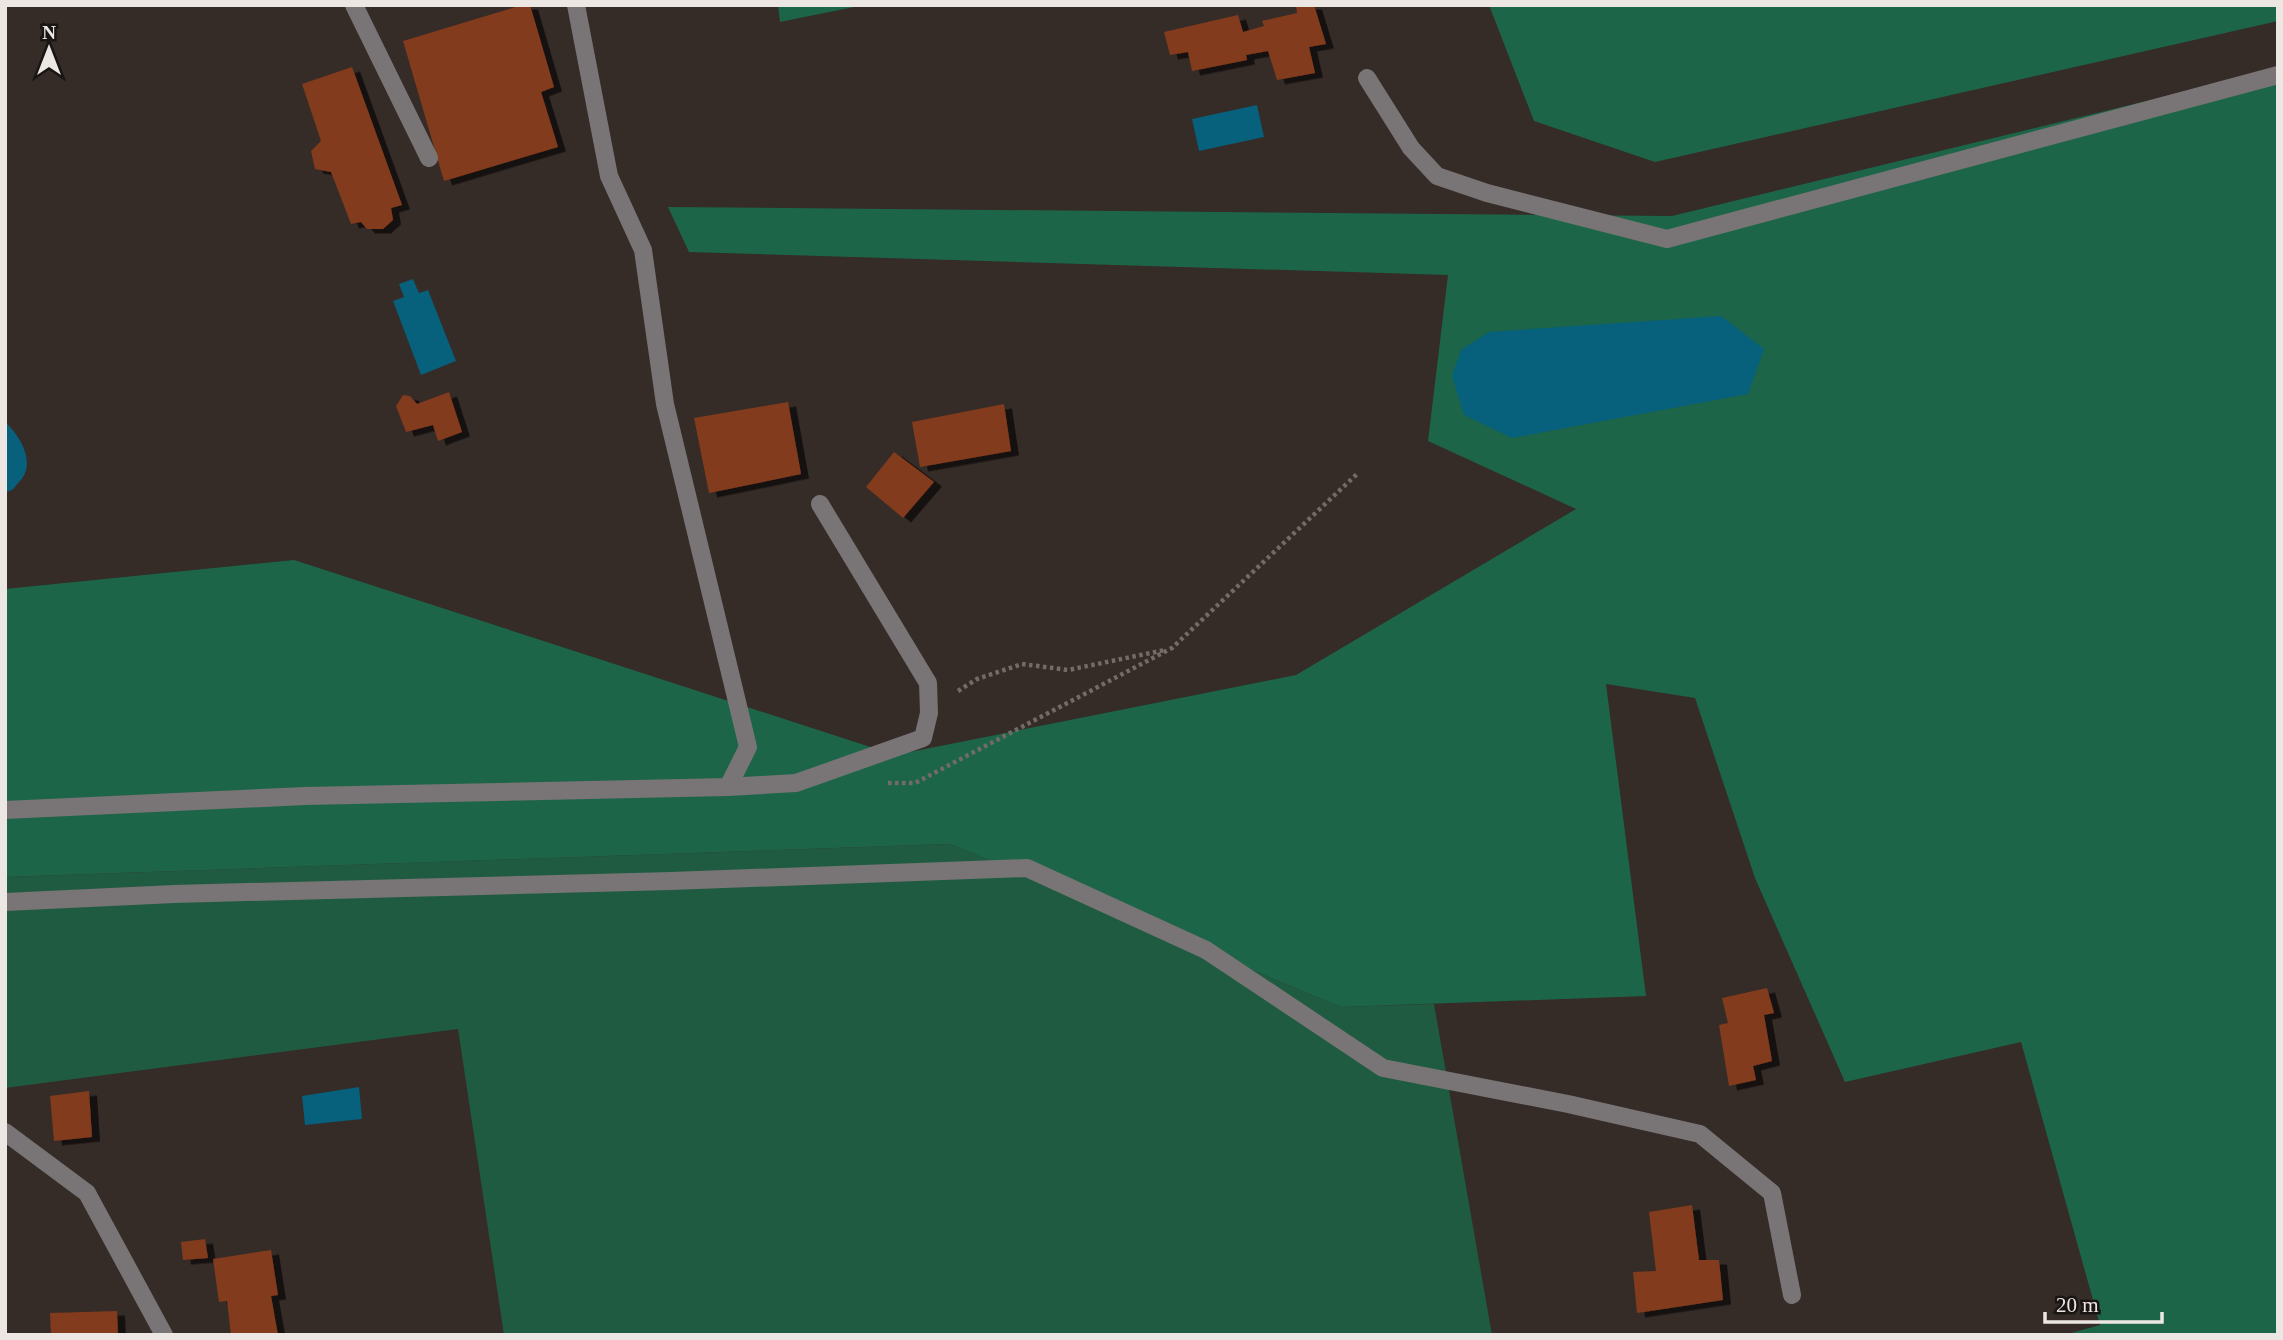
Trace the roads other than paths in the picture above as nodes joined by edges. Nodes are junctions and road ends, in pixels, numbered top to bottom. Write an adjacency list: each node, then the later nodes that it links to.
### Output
1 (354, 5): 5 (lane)
2 (576, 5): 7 (lane)
3 (2278, 75): 4 (lane)
4 (1367, 78)
5 (429, 158)
6 (820, 504): 7 (lane)
7 (728, 787): 8 (lane)
8 (5, 810)
9 (5, 902): 11 (lane)
10 (5, 1132): 12 (lane)
11 (1792, 1295)
12 (164, 1335)

